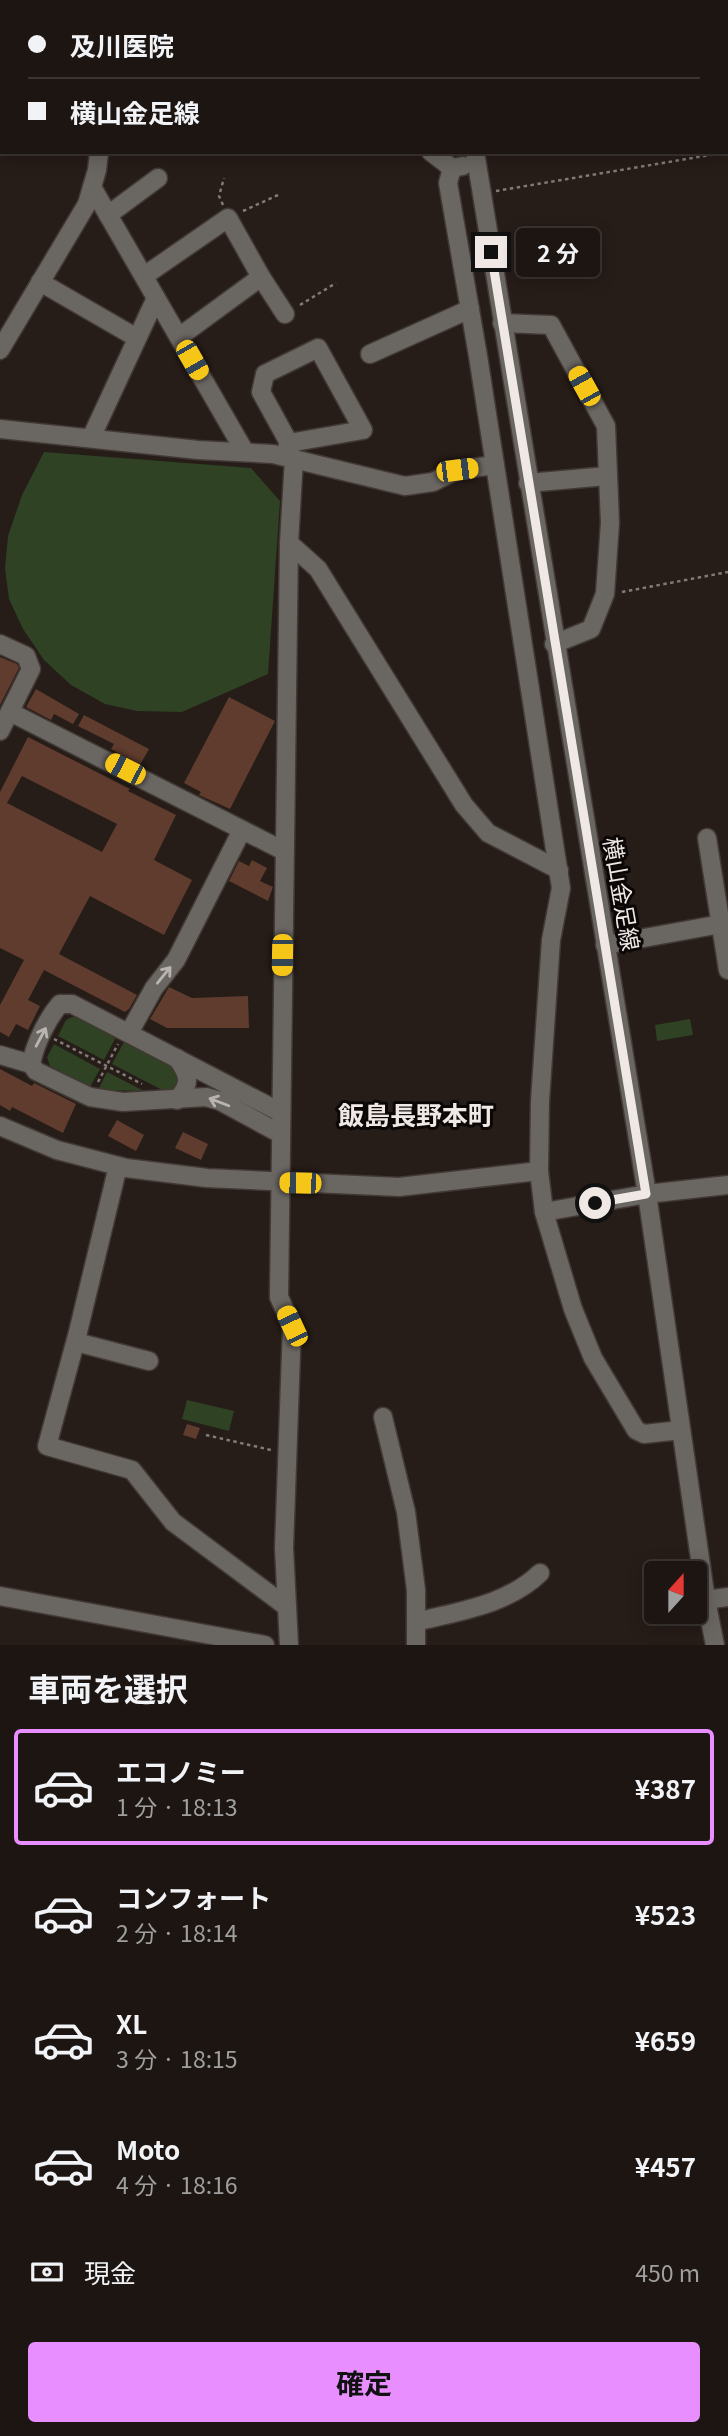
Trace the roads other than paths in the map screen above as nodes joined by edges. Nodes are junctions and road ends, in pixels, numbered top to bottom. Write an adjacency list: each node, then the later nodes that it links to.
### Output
1 (99, 154): 6 (street)
2 (434, 154): 4 (street)
3 (476, 158): 4 (street); 14 (street, 横山金足線)
4 (452, 168): 12 (street)
5 (158, 178): 7 (street)
6 (92, 187): 7 (street); 10 (street)
7 (108, 215): 8 (street)
8 (144, 276): 9 (street); 11 (street)
9 (261, 277): 13 (street); 15 (street)
10 (40, 282): 16 (street); 17 (street)
11 (156, 298): 15 (street); 16 (street)
12 (470, 309): 18 (street); 23 (street)
13 (285, 314)
14 (502, 323): 24 (street); 25 (street, 横山金足線)
15 (179, 337): 21 (street)
16 (137, 338): 20 (street)
17 (0, 350)
18 (370, 354)
19 (0, 429): 20 (street)
20 (91, 438): 21 (street)
21 (245, 452): 22 (street)
22 (289, 452): 22 (street); 23 (street); 26 (street)
23 (495, 465): 34 (street)
24 (607, 477): 25 (street); 28 (street)
25 (528, 483): 28 (street, 横山金足線)
26 (289, 543): 33 (street); 34 (street)
27 (0, 644): 29 (street)
28 (554, 644): 36 (street, 横山金足線)
29 (10, 712): 30 (street); 31 (street)
30 (0, 731)
31 (242, 830): 33 (street); 38 (street, one-way to 31)
32 (707, 838): 35 (street)
33 (284, 851): 43 (street)
34 (559, 870): 47 (street)
35 (721, 924): 36 (street); 37 (street)
36 (605, 945): 50 (street, 横山金足線)
37 (728, 970)
38 (127, 1032): 40 (street); 41 (street, one-way to 38)
39 (0, 1055): 41 (street)
40 (177, 1058): 42 (street); 43 (street)
41 (31, 1064): 42 (street)
42 (175, 1100): 45 (street, one-way to 42)
43 (280, 1112): 45 (street)
44 (0, 1126): 46 (street)
45 (279, 1133): 48 (street)
46 (118, 1166): 48 (street); 52 (street)
47 (538, 1171): 48 (street); 51 (street)
48 (279, 1182): 62 (street)
49 (728, 1185): 50 (street)
50 (646, 1194): 51 (street); 55 (street, 横山金足線)
51 (544, 1212): 55 (street)
52 (76, 1342): 53 (street); 62 (street)
53 (149, 1361)
54 (383, 1418): 63 (street)
55 (681, 1430): 56 (street, 横山金足線)
56 (700, 1561)
57 (540, 1573): 63 (street)
58 (0, 1597): 64 (street)
59 (728, 1597): 60 (street)
60 (707, 1600)
61 (707, 1605): 67 (street, 横山金足線)
62 (287, 1607): 65 (street)
63 (416, 1622): 66 (street)
64 (265, 1645)
65 (289, 1645)
66 (416, 1645)
67 (715, 1645)

